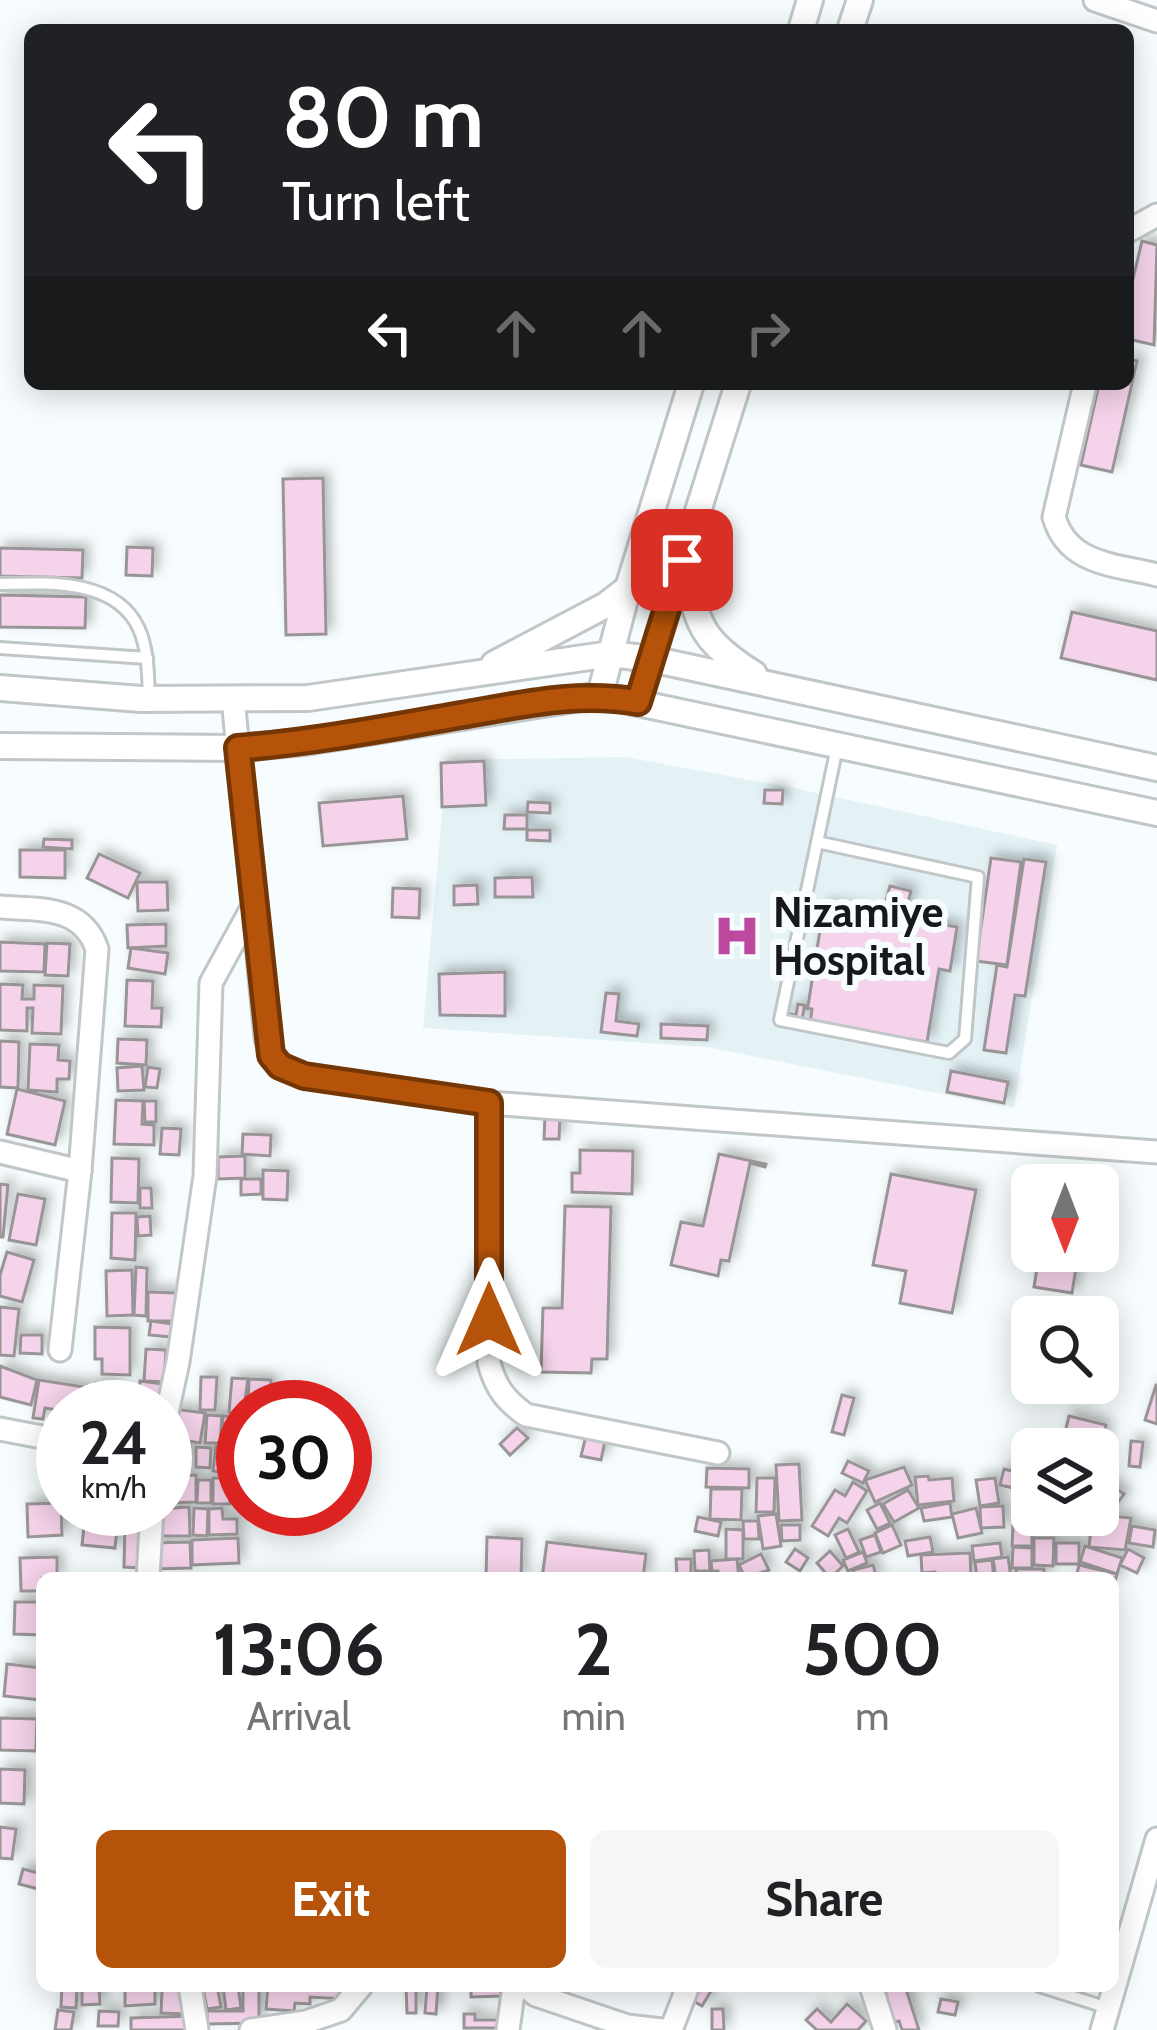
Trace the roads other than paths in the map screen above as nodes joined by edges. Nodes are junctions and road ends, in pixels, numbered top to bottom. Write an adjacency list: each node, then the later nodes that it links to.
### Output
1 (1095, 0): 2 (street)
2 (1157, 21)
3 (689, 390): 9 (street)
4 (736, 390): 6 (street)
5 (1083, 390): 7 (street)
6 (682, 560): 13 (street); 15 (street)
7 (1157, 575)
8 (0, 584): 12 (lane)
9 (628, 588): 11 (street); 14 (street)
10 (0, 648): 12 (lane)
11 (611, 654): 13 (street); 14 (street); 17 (street)
12 (146, 658): 19 (lane)
13 (651, 659): 15 (street); 20 (street)
14 (477, 673): 18 (street)
15 (771, 685): 24 (street)
16 (0, 688): 19 (street)
17 (600, 695): 20 (street); 23 (street)
18 (233, 698): 19 (street); 23 (street)
19 (150, 699)
20 (638, 702): 21 (street)
21 (837, 744): 25 (street); 26 (lane)
22 (0, 746): 23 (street)
23 (238, 748): 27 (street)
24 (1157, 768)
25 (1157, 813)
26 (817, 842): 26 (lane)
27 (253, 905): 29 (street); 34 (street)
28 (0, 907): 32 (street)
29 (489, 1103): 31 (street); 37 (street)
30 (0, 1152): 32 (street)
31 (1157, 1152)
32 (80, 1171): 33 (street)
33 (60, 1350)
34 (174, 1380)
35 (0, 1429): 36 (street)
36 (36, 1436)
37 (718, 1453)
38 (150, 1536): 39 (street)
39 (148, 1572)
40 (1157, 1839): 41 (street)
41 (1119, 1971)
42 (191, 1992): 50 (street)
43 (356, 1992): 51 (street)
44 (513, 1992): 52 (street)
45 (532, 1992): 53 (street)
46 (686, 1992): 54 (street)
47 (873, 1992): 55 (street)
48 (1052, 1992): 49 (lane)
49 (1105, 2019)
50 (197, 2030)
51 (251, 2030)
52 (508, 2030)
53 (662, 2030)
54 (671, 2030)
55 (885, 2030)

